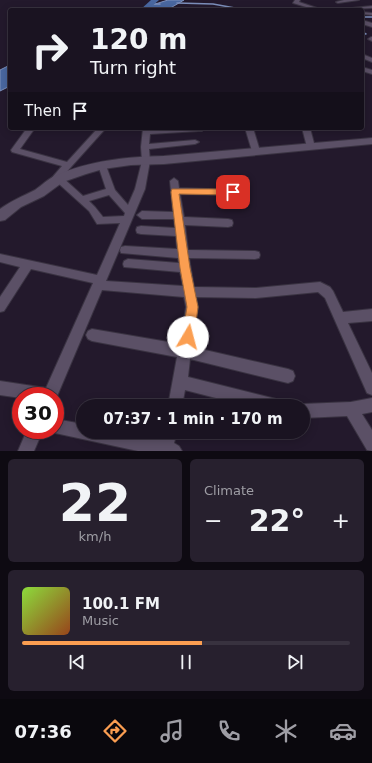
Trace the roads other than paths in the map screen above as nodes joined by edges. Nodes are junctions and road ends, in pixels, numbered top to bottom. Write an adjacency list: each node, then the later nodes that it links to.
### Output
1 (357, 0): 4 (street)
2 (289, 1): 3 (street)
3 (296, 1): 5 (street)
4 (336, 1): 6 (street)
5 (313, 8)
6 (346, 8)
7 (30, 130): 18 (street)
8 (100, 130): 18 (street)
9 (147, 130): 14 (street)
10 (250, 130): 16 (street)
11 (307, 130): 15 (street)
12 (195, 142): 14 (street)
13 (370, 142): 15 (main road)
14 (145, 147): 17 (street)
15 (311, 147): 16 (main road)
16 (256, 152): 17 (main road)
17 (146, 161): 19 (main road); 24 (street)
18 (68, 165): 20 (street)
19 (102, 166): 20 (main road); 21 (street)
20 (54, 182): 23 (street); 26 (main road)
21 (111, 191): 23 (street); 24 (street)
22 (233, 192): 27 (street)
23 (81, 200): 24 (street)
24 (129, 215): 37 (street)
25 (142, 215): 27 (street)
26 (0, 216)
27 (179, 223): 28 (street); 29 (street); 31 (street)
28 (228, 223)
29 (141, 230)
30 (125, 250): 31 (street)
31 (184, 254): 32 (street); 36 (street)
32 (255, 255)
33 (0, 258): 34 (street)
34 (28, 264): 37 (street); 39 (street)
35 (128, 264): 36 (street)
36 (185, 268): 38 (street)
37 (99, 282): 38 (street); 46 (street)
38 (190, 292): 41 (street); 43 (street)
39 (0, 307)
40 (372, 315): 41 (street)
41 (340, 318): 47 (street)
42 (92, 335): 43 (street)
43 (186, 352): 44 (street); 45 (street)
44 (288, 376)
45 (180, 382): 48 (street); 49 (street)
46 (0, 388)
47 (372, 388)
48 (176, 399)
49 (248, 399)
50 (372, 405): 51 (street)
51 (351, 409): 52 (street); 58 (street)
52 (310, 411)
53 (64, 428): 54 (street)
54 (76, 430)
55 (31, 439): 60 (street)
56 (117, 439): 59 (street)
57 (169, 439): 59 (street)
58 (372, 445)
59 (168, 450)
60 (26, 451)

